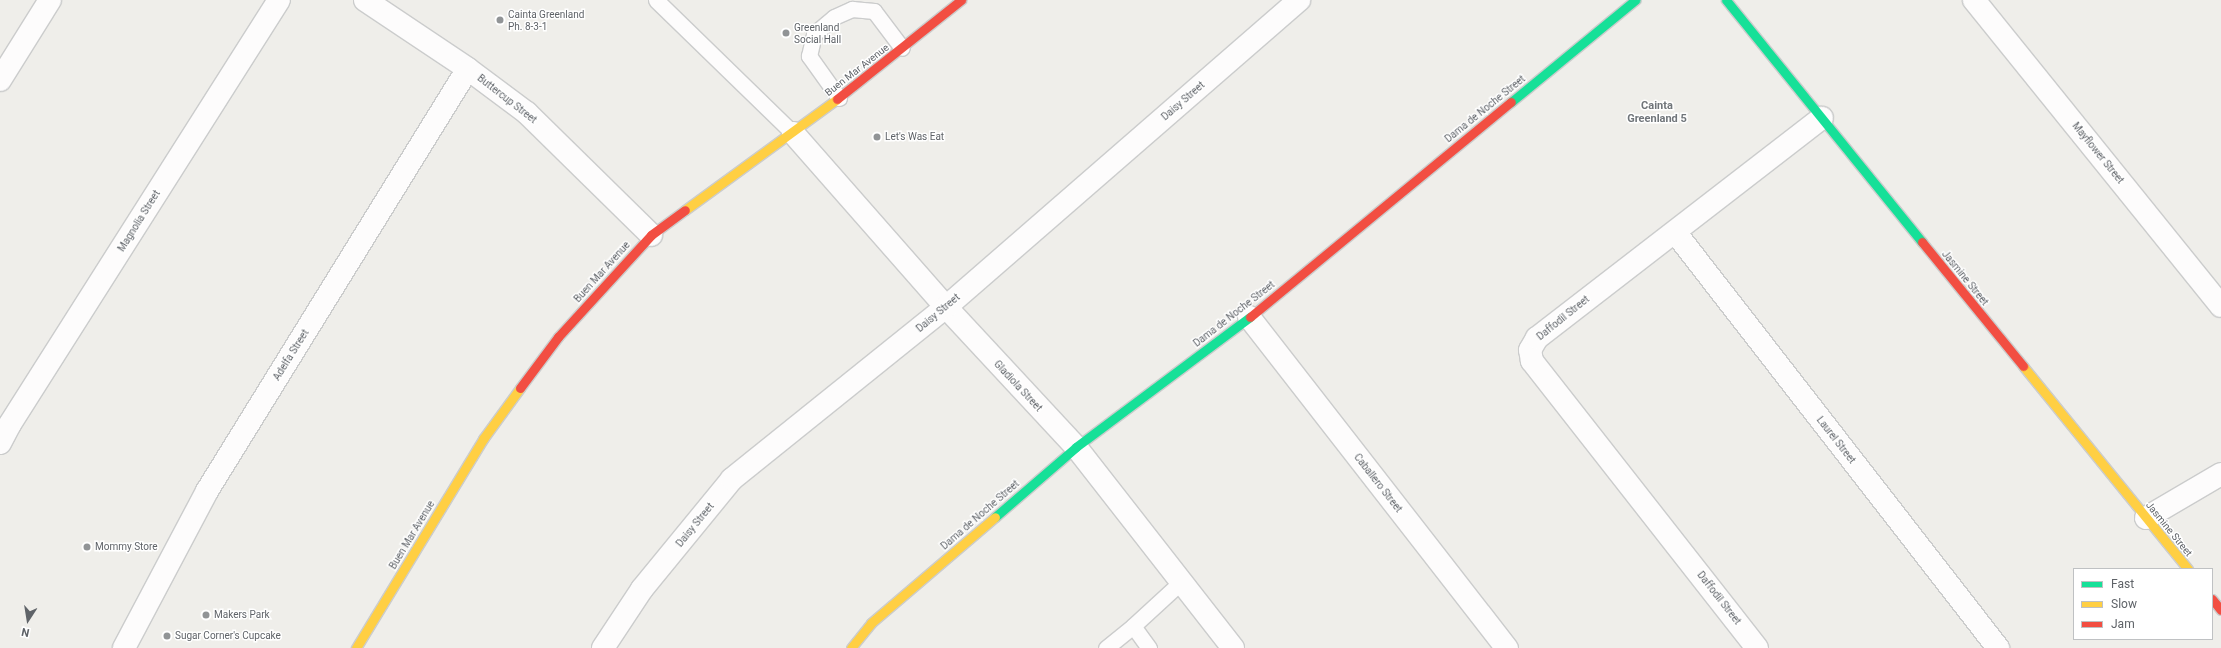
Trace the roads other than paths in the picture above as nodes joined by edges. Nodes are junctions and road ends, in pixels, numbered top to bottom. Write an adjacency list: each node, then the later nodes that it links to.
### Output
1 (50, 0): 12 (street)
2 (279, 0): 21 (street, Magnolia Street)
3 (656, 0): 15 (lane)
4 (961, 0): 10 (street, Buen Mar Avenue)
5 (1300, 0): 19 (street, Daisy Street)
6 (1635, 0): 20 (street, Dama de Noche Street)
7 (1726, 0): 14 (street, Jasmine Street)
8 (1974, 0): 18 (street, Mayflower Street)
9 (372, 2): 11 (street, Buttercup Street)
10 (902, 48): 13 (street, Buen Mar Avenue); 13 (lane)
11 (468, 69): 17 (street, Buttercup Street); 30 (street, Adelfa Street)
12 (0, 80)
13 (839, 98): 15 (street, Buen Mar Avenue)
14 (1822, 118): 16 (street, Daffodil Street); 24 (street, Jasmine Street)
15 (793, 133): 17 (street, Buen Mar Avenue); 19 (street, Gladiola Street)
16 (1675, 232): 38 (street, Daffodil Street); 39 (street, Laurel Street)
17 (651, 235): 31 (street, Buen Mar Avenue)
18 (2221, 306)
19 (946, 307): 22 (street, Gladiola Street); 32 (street, Daisy Street)
20 (1249, 318): 22 (street, Dama de Noche Street); 37 (street, Caballero Street)
21 (0, 442)
22 (1076, 448): 26 (street, Gladiola Street); 33 (street, Dama de Noche Street)
23 (2221, 474): 24 (street)
24 (2146, 518): 25 (street, Jasmine Street)
25 (2187, 568)
26 (1181, 582): 29 (lane); 36 (street, Gladiola Street)
27 (2213, 600): 28 (street)
28 (2221, 610)
29 (1134, 626): 34 (lane); 35 (lane)
30 (124, 648)
31 (356, 648)
32 (603, 648)
33 (851, 648)
34 (1106, 648)
35 (1149, 648)
36 (1233, 648)
37 (1507, 648)
38 (1757, 648)
39 (1998, 648)

